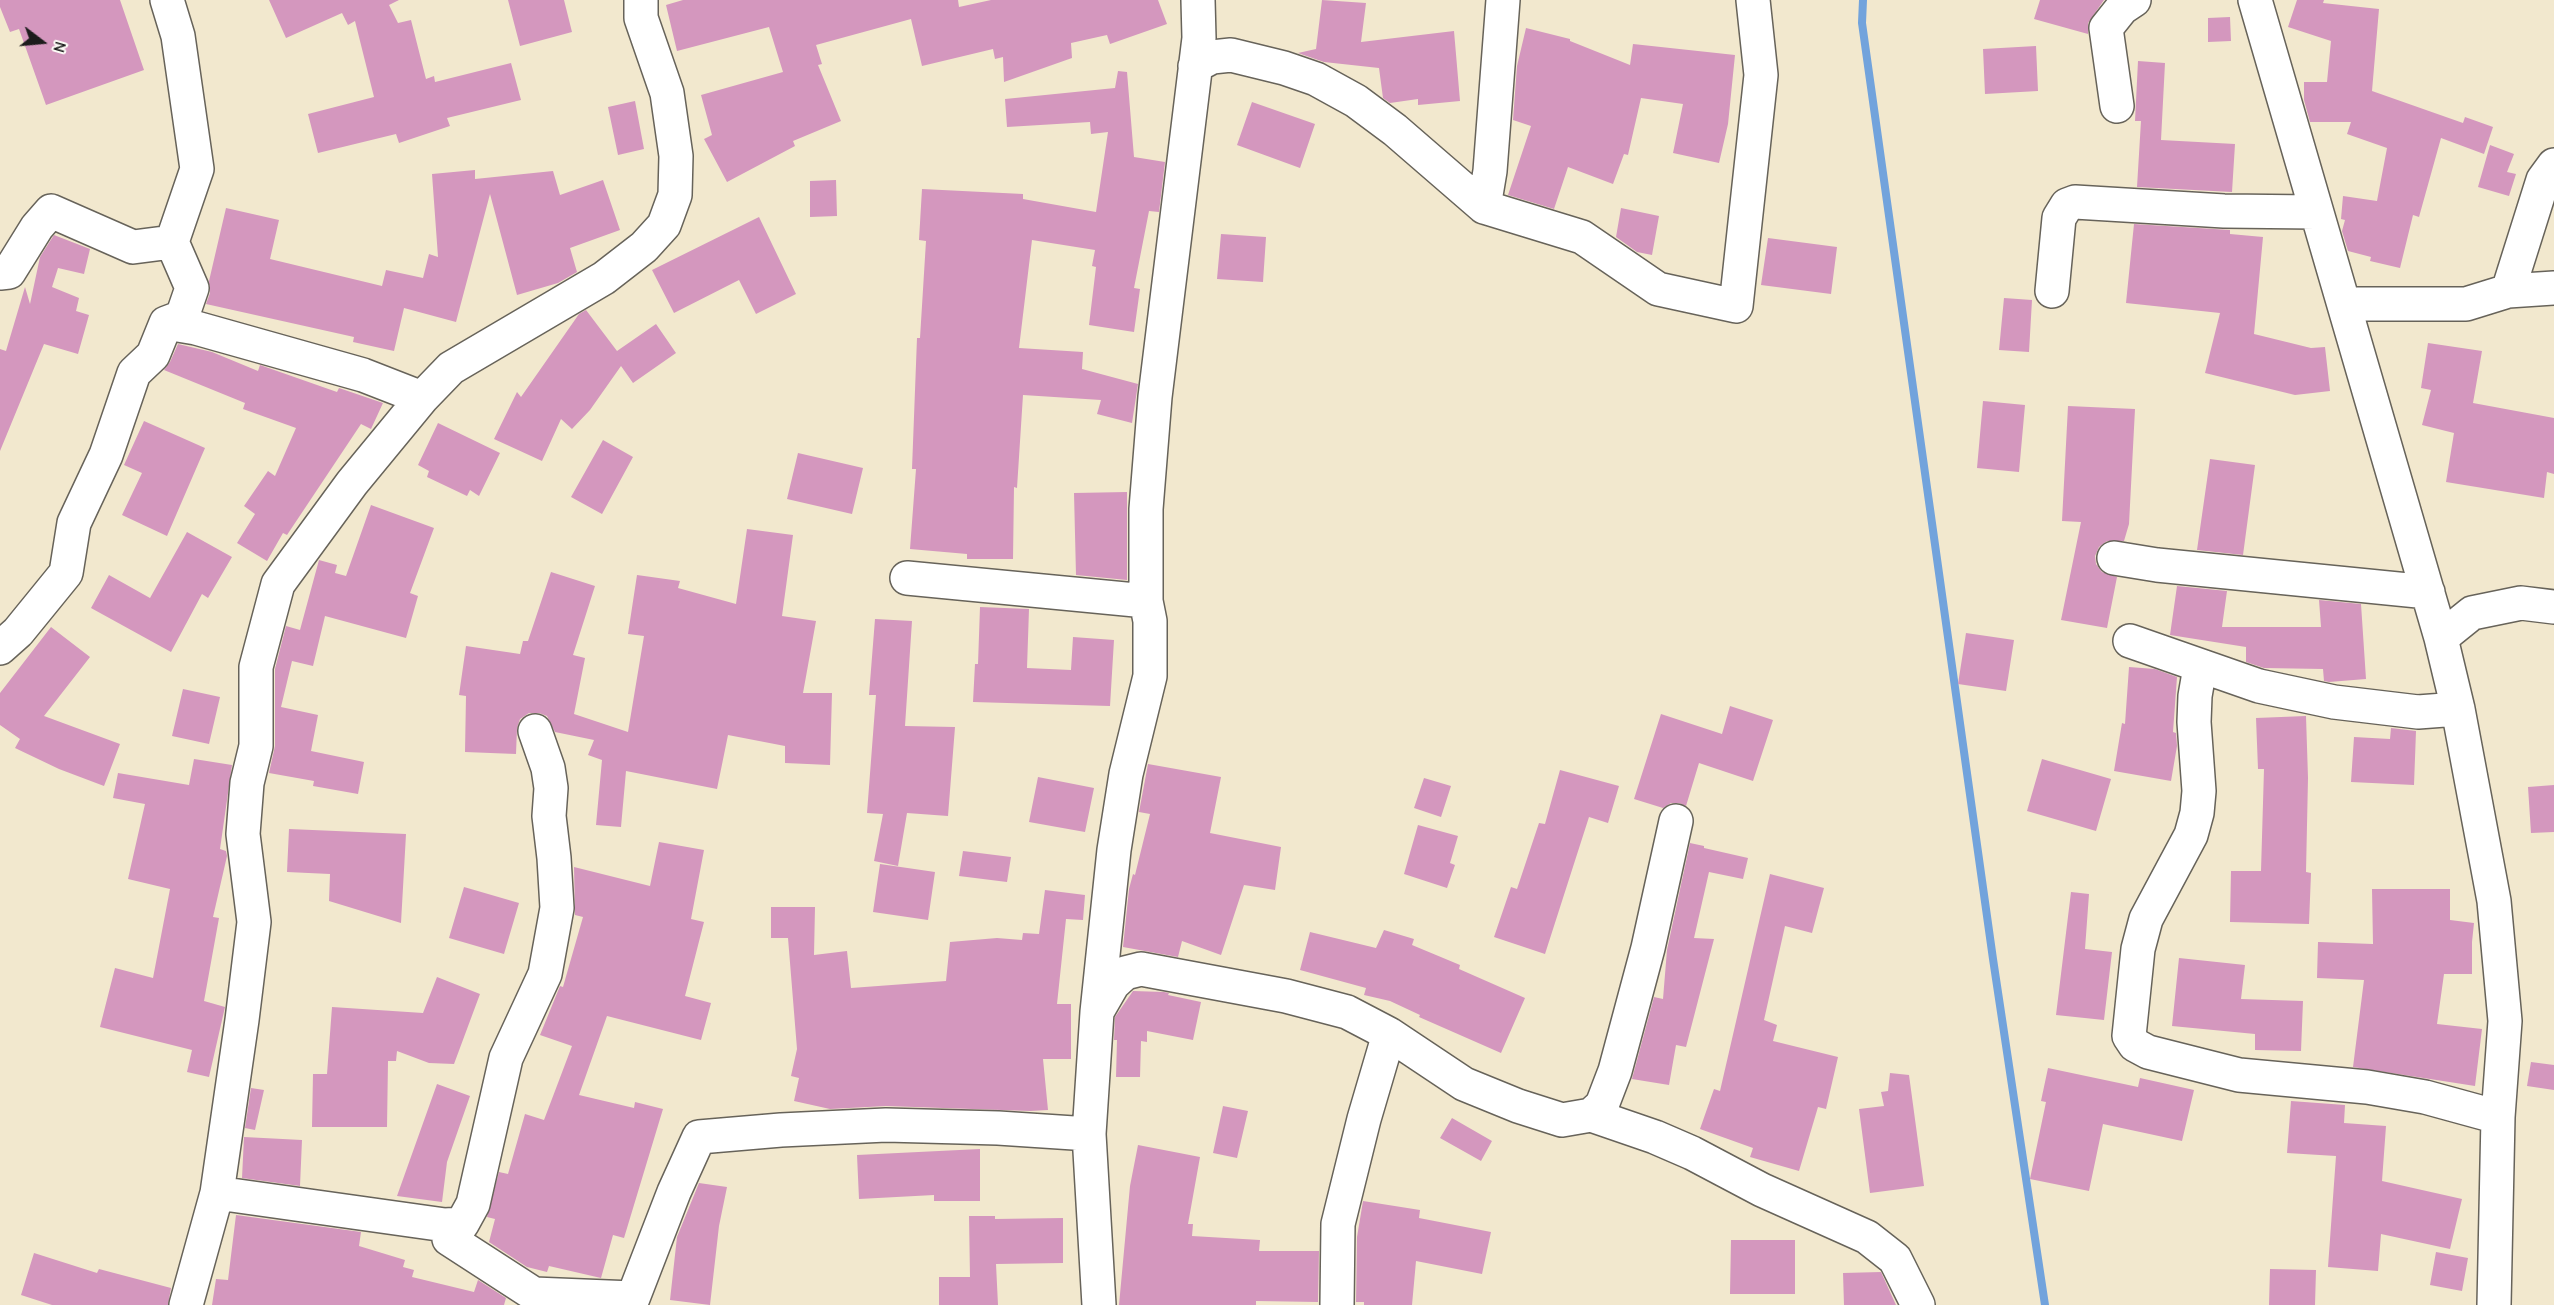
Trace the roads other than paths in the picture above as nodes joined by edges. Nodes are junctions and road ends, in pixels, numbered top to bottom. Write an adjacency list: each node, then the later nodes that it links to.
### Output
1 (167, 0): 13 (street)
2 (1198, 0): 8 (street)
3 (1503, 0): 11 (street)
4 (1753, 0): 11 (street)
5 (2134, 0): 9 (street)
6 (2255, 0): 12 (street)
7 (646, 6): 20 (street)
8 (1195, 66): 11 (street); 24 (street)
9 (2117, 106)
10 (2554, 165): 17 (street)
11 (1484, 207)
12 (2315, 212): 16 (street); 18 (street)
13 (172, 242): 14 (street); 19 (street)
14 (0, 273)
15 (2554, 288): 17 (street)
16 (2052, 291)
17 (2508, 291): 18 (street)
18 (2344, 304): 23 (street)
19 (166, 323): 20 (street); 28 (street)
20 (422, 398): 38 (street)
21 (2114, 558): 23 (street)
22 (907, 578): 24 (street)
23 (2428, 592): 26 (street)
24 (1146, 601): 33 (street)
25 (2554, 607): 26 (street)
26 (2441, 638): 30 (street)
27 (2130, 641): 29 (street)
28 (0, 648)
29 (2200, 667): 30 (street); 36 (street)
30 (2458, 709): 36 (street)
31 (535, 731): 38 (street)
32 (1676, 821): 35 (street)
33 (1097, 1012): 34 (street); 37 (street)
34 (1389, 1034): 35 (street); 42 (street)
35 (1591, 1115): 43 (street)
36 (2498, 1117): 44 (street)
37 (1089, 1134): 39 (street); 41 (street)
38 (217, 1193): 40 (street)
39 (450, 1239)
40 (186, 1305)
41 (1099, 1305)
42 (1337, 1305)
43 (1918, 1305)
44 (2494, 1305)

